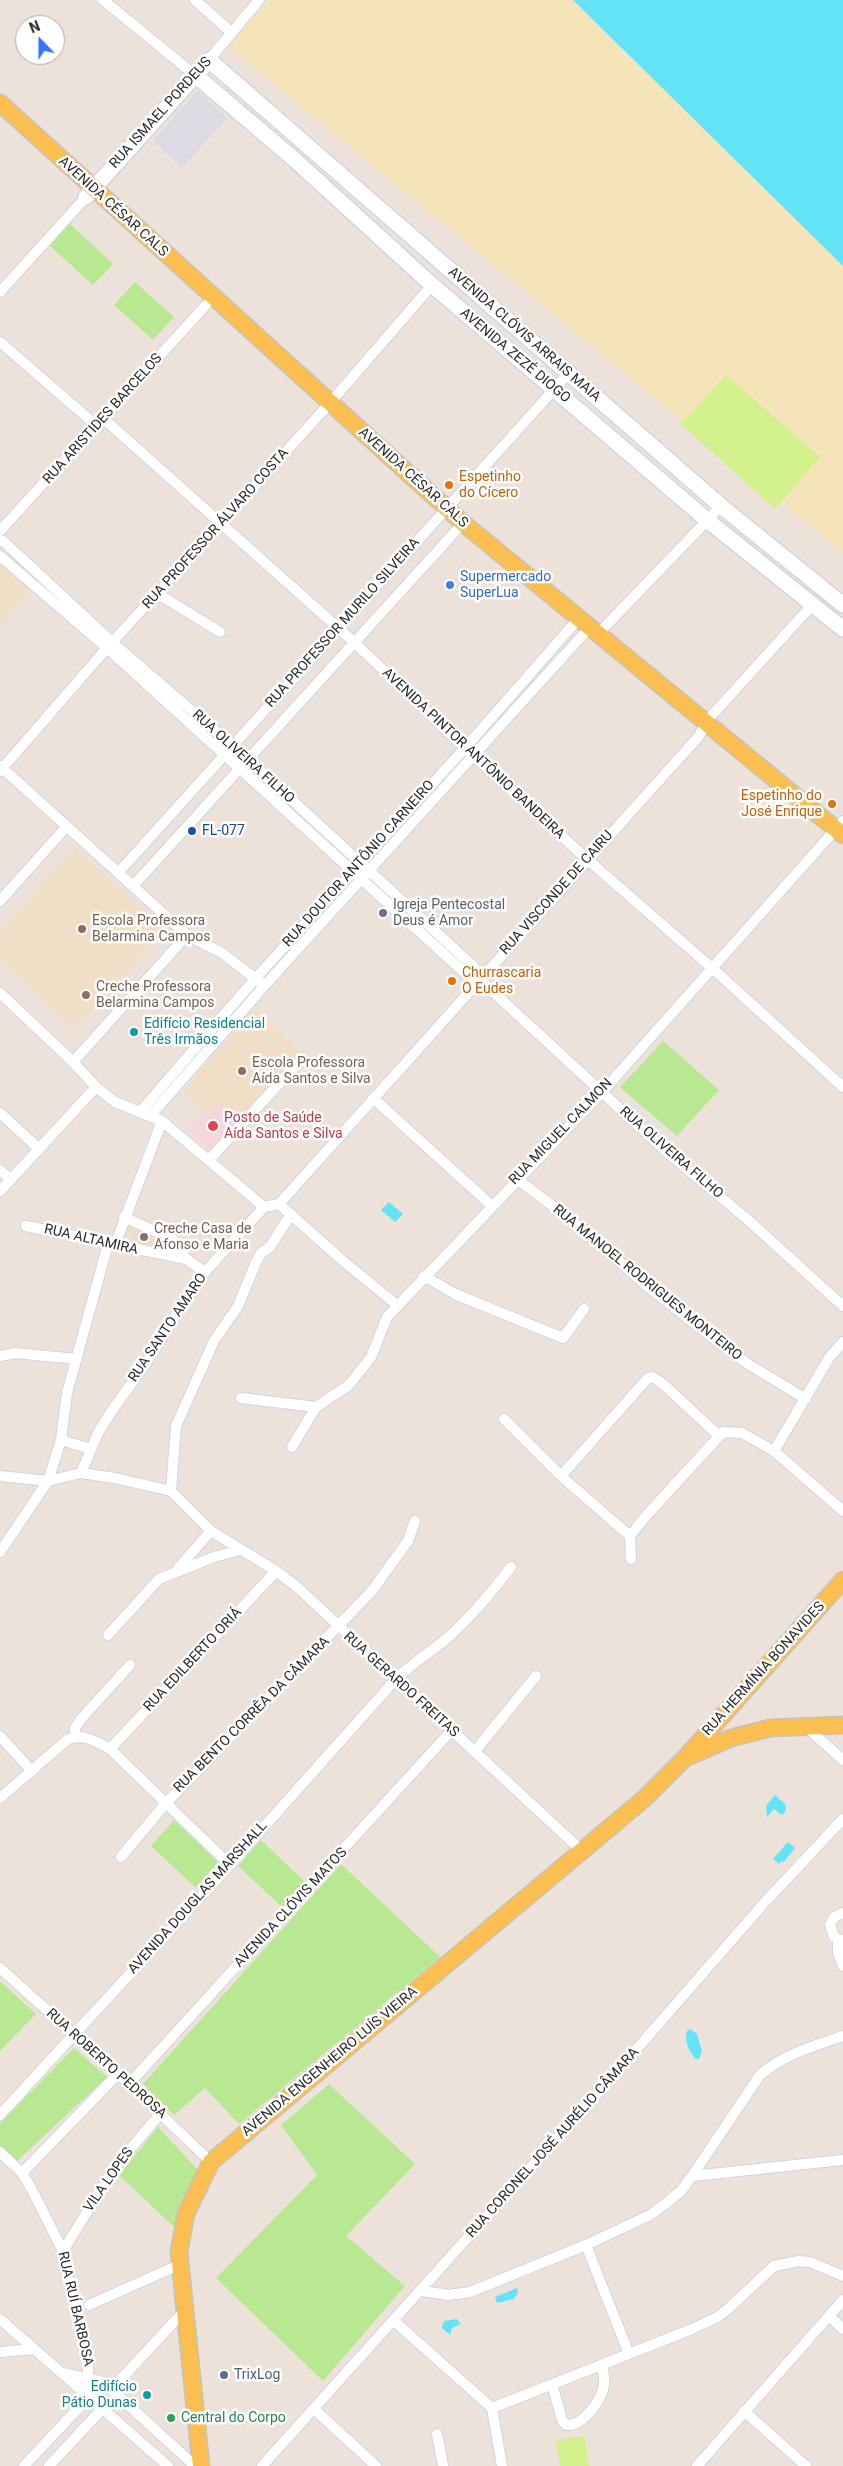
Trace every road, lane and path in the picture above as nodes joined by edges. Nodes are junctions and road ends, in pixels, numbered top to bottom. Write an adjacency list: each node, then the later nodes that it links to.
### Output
1 (103, 0): 6 (street)
2 (195, 0): 4 (street)
3 (259, 0): 4 (street, RUA ISMAEL PORDEUS)
4 (232, 34): 5 (street, RUA ISMAEL PORDEUS)
5 (210, 60): 6 (main road, RUA ISMAEL PORDEUS); 14 (main road, AVENIDA CLÓVIS ARRAIS MAIA)
6 (195, 75): 9 (main road, RUA ISMAEL PORDEUS); 10 (main road, AVENIDA ZEZÉ DIOGO)
7 (0, 103): 9 (main road, AVENIDA CÉSAR CALS)
8 (0, 117): 9 (main road, AVENIDA CÉSAR CALS)
9 (89, 193): 11 (street, RUA ISMAEL PORDEUS); 12 (main road, AVENIDA CÉSAR CALS)
10 (432, 285): 15 (main road, AVENIDA ZEZÉ DIOGO); 16 (street, RUA PROFESSOR ÁLVARO COSTA)
11 (0, 292)
12 (210, 301): 16 (main road, AVENIDA CÉSAR CALS); 17 (street, RUA ARISTIDES BARCELOS)
13 (0, 342): 17 (street, AVENIDA PINTOR ANTÔNIO BANDEIRA)
14 (568, 374): 15 (street, RUA PROFESSOR MURILO SILVEIRA); 18 (main road, AVENIDA CLÓVIS ARRAIS MAIA)
15 (554, 389): 19 (street, RUA PROFESSOR MURILO SILVEIRA); 20 (main road, AVENIDA ZEZÉ DIOGO)
16 (327, 407): 19 (main road, AVENIDA CÉSAR CALS); 21 (street, RUA PROFESSOR ÁLVARO COSTA)
17 (101, 423): 21 (street, AVENIDA PINTOR ANTÔNIO BANDEIRA); 23 (street, RUA ARISTIDES BARCELOS)
18 (721, 506): 20 (street, RUA DOUTOR ANTÔNIO CARNEIRO); 28 (main road, AVENIDA CLÓVIS ARRAIS MAIA)
19 (443, 513): 22 (main road, AVENIDA CÉSAR CALS); 29 (street, RUA PROFESSOR MURILO SILVEIRA)
20 (707, 520): 27 (main road, AVENIDA ZEZÉ DIOGO); 30 (street, RUA DOUTOR ANTÔNIO CARNEIRO)
21 (220, 524): 26 (street, RUA PROFESSOR ÁLVARO COSTA); 29 (street, AVENIDA PINTOR ANTÔNIO BANDEIRA)
22 (459, 527): 30 (main road, AVENIDA CÉSAR CALS); 33 (street, RUA PROFESSOR MURILO SILVEIRA)
23 (0, 532)
24 (0, 541): 34 (street, RUA OLIVEIRA FILHO)
25 (0, 556): 34 (street, RUA OLIVEIRA FILHO)
26 (158, 594): 32 (street); 34 (street, RUA PROFESSOR ÁLVARO COSTA)
27 (813, 604): 31 (main road, AVENIDA ZEZÉ DIOGO); 37 (street, RUA VISCONDE DE CAIRU)
28 (843, 605)
29 (339, 628): 33 (street, AVENIDA PINTOR ANTÔNIO BANDEIRA); 38 (street, RUA PROFESSOR MURILO SILVEIRA)
30 (584, 628): 35 (street, RUA DOUTOR ANTÔNIO CARNEIRO); 36 (street, RUA DOUTOR ANTÔNIO CARNEIRO); 37 (main road, AVENIDA CÉSAR CALS)
31 (843, 629)
32 (220, 632)
33 (355, 643): 39 (street, AVENIDA PINTOR ANTÔNIO BANDEIRA); 41 (street, RUA PROFESSOR MURILO SILVEIRA)
34 (110, 646): 38 (street, RUA OLIVEIRA FILHO); 40 (street, RUA OLIVEIRA FILHO); 42 (street, RUA PROFESSOR ÁLVARO COSTA)
35 (512, 696): 36 (street); 39 (street, RUA DOUTOR ANTÔNIO CARNEIRO)
36 (521, 704): 39 (street, RUA DOUTOR ANTÔNIO CARNEIRO)
37 (704, 727): 45 (main road, AVENIDA CÉSAR CALS); 47 (street, RUA VISCONDE DE CAIRU)
38 (233, 746): 40 (street, RUA PROFESSOR MURILO SILVEIRA); 41 (street, RUA OLIVEIRA FILHO)
39 (469, 751): 47 (street, AVENIDA PINTOR ANTÔNIO BANDEIRA); 48 (street, RUA DOUTOR ANTÔNIO CARNEIRO)
40 (224, 756): 43 (street, RUA OLIVEIRA FILHO); 49 (street, RUA PROFESSOR MURILO SILVEIRA)
41 (248, 760): 43 (street, RUA PROFESSOR MURILO SILVEIRA); 48 (street, RUA OLIVEIRA FILHO)
42 (1, 769): 44 (street)
43 (239, 770): 50 (street, RUA OLIVEIRA FILHO); 51 (street, RUA PROFESSOR MURILO SILVEIRA)
44 (67, 826): 49 (street); 53 (street)
45 (838, 830): 46 (main road, AVENIDA CÉSAR CALS); 61 (street, RUA MIGUEL CALMON)
46 (843, 847)
47 (588, 860): 61 (street, AVENIDA PINTOR ANTÔNIO BANDEIRA); 62 (street, RUA VISCONDE DE CAIRU)
48 (364, 867): 50 (street, RUA DOUTOR ANTÔNIO CARNEIRO); 52 (street, RUA OLIVEIRA FILHO)
49 (118, 873): 51 (street)
50 (356, 876): 54 (street, RUA OLIVEIRA FILHO); 56 (street, RUA DOUTOR ANTÔNIO CARNEIRO); 58 (street, RUA DOUTOR ANTÔNIO CARNEIRO)
51 (133, 886): 57 (street)
52 (393, 894): 54 (street); 55 (street, RUA OLIVEIRA FILHO)
53 (0, 901)
54 (386, 902): 55 (street, RUA OLIVEIRA FILHO)
55 (418, 924): 62 (street, RUA OLIVEIRA FILHO)
56 (300, 929): 58 (street); 59 (street, RUA DOUTOR ANTÔNIO CARNEIRO)
57 (187, 935): 63 (street); 66 (street)
58 (308, 937): 60 (street, RUA DOUTOR ANTÔNIO CARNEIRO)
59 (271, 961): 60 (street); 63 (street, RUA DOUTOR ANTÔNIO CARNEIRO)
60 (280, 968): 64 (street, RUA DOUTOR ANTÔNIO CARNEIRO)
61 (712, 968): 69 (street, AVENIDA PINTOR ANTÔNIO BANDEIRA); 70 (street, RUA MIGUEL CALMON)
62 (479, 978): 70 (street, RUA OLIVEIRA FILHO); 71 (street, RUA VISCONDE DE CAIRU)
63 (255, 979): 64 (street); 72 (street, RUA DOUTOR ANTÔNIO CARNEIRO)
64 (266, 984): 74 (street, RUA DOUTOR ANTÔNIO CARNEIRO)
65 (0, 993): 66 (street)
66 (73, 1062): 68 (street)
67 (296, 1065): 77 (street)
68 (96, 1087): 72 (street); 76 (street)
69 (843, 1087)
70 (602, 1092): 79 (street, RUA MIGUEL CALMON); 93 (street, RUA OLIVEIRA FILHO)
71 (373, 1098): 82 (street, RUA VISCONDE DE CAIRU); 83 (street)
72 (140, 1112): 74 (street)
73 (0, 1114): 76 (street)
74 (151, 1115): 75 (street)
75 (162, 1121): 77 (street); 86 (street)
76 (38, 1148): 80 (street)
77 (209, 1160): 84 (street)
78 (0, 1170): 80 (street)
79 (517, 1179): 83 (street, RUA MIGUEL CALMON); 99 (street, RUA MANOEL RODRIGUES MONTEIRO)
80 (11, 1180): 81 (street)
81 (0, 1191)
82 (279, 1204): 84 (street); 85 (street)
83 (491, 1205): 91 (street, RUA MIGUEL CALMON)
84 (264, 1207): 90 (street, RUA SANTO AMARO)
85 (291, 1214): 92 (street); 111 (street)
86 (124, 1216): 88 (street); 89 (street)
87 (26, 1226): 88 (street, RUA ALTAMIRA)
88 (111, 1244): 89 (street, RUA ALTAMIRA); 97 (street)
89 (186, 1259): 90 (street)
90 (205, 1272): 105 (street, RUA SANTO AMARO)
91 (424, 1276): 92 (street, RUA MIGUEL CALMON); 94 (street)
92 (397, 1305): 100 (street, RUA MIGUEL CALMON)
93 (843, 1306)
94 (584, 1310)
95 (843, 1342): 99 (street)
96 (0, 1356): 97 (street)
97 (77, 1359): 103 (street)
98 (241, 1398): 100 (street)
99 (806, 1398): 106 (street)
100 (316, 1407): 104 (street, RUA MIGUEL CALMON)
101 (504, 1419): 109 (street)
102 (718, 1435): 106 (street); 109 (street); 115 (street)
103 (61, 1440): 105 (street); 110 (street)
104 (292, 1447)
105 (91, 1450): 107 (street, RUA SANTO AMARO)
106 (774, 1451): 112 (street)
107 (81, 1473): 110 (street); 111 (street)
108 (0, 1476): 110 (street)
109 (562, 1476): 115 (street)
110 (48, 1481): 117 (street)
111 (171, 1491): 114 (street, RUA GERARDO FREITAS)
112 (843, 1512)
113 (415, 1521): 123 (street, RUA BENTO CORRÊA DA CÂMARA)
114 (211, 1532): 116 (street, RUA GERARDO FREITAS); 120 (street)
115 (630, 1536): 118 (street)
116 (240, 1550): 120 (street); 121 (street, RUA GERARDO FREITAS)
117 (0, 1552)
118 (631, 1560)
119 (511, 1567): 127 (street, AVENIDA DOUGLAS MARSHALL)
120 (176, 1571): 124 (street)
121 (276, 1571): 123 (street, RUA GERARDO FREITAS); 133 (street, RUA EDILBERTO ORIÁ)
122 (843, 1580): 135 (main road, RUA HERMÍNIA BONAVIDES)
123 (339, 1628): 127 (street, RUA GERARDO FREITAS); 139 (street, RUA BENTO CORRÊA DA CÂMARA)
124 (108, 1635)
125 (130, 1665): 132 (street)
126 (536, 1676): 134 (street)
127 (395, 1680): 130 (street, RUA GERARDO FREITAS); 143 (street, AVENIDA DOUGLAS MARSHALL)
128 (805, 1725): 129 (main road); 135 (main road); 136 (street)
129 (843, 1726)
130 (451, 1731): 134 (street, RUA GERARDO FREITAS); 151 (street, AVENIDA CLÓVIS MATOS)
131 (0, 1736): 137 (street)
132 (75, 1737): 133 (street); 137 (street)
133 (110, 1749): 139 (street)
134 (474, 1751): 141 (street, RUA GERARDO FREITAS)
135 (685, 1758): 141 (main road, AVENIDA ENGENHEIRO LUÍS VIEIRA)
136 (843, 1760)
137 (32, 1771): 138 (street)
138 (0, 1798)
139 (166, 1803): 142 (street, RUA BENTO CORRÊA DA CÂMARA); 143 (street)
140 (843, 1819): 163 (street, RUA CORONEL JOSÉ AURÉLIO CÂMARA)
141 (582, 1851): 156 (main road, AVENIDA ENGENHEIRO LUÍS VIEIRA)
142 (121, 1857)
143 (230, 1865): 148 (street, AVENIDA DOUGLAS MARSHALL)
144 (843, 1913): 145 (street)
145 (841, 1940): 146 (street)
146 (843, 1966)
147 (0, 1968): 148 (street, RUA ROBERTO PEDROSA)
148 (74, 2034): 150 (street, RUA ROBERTO PEDROSA); 153 (street, AVENIDA DOUGLAS MARSHALL)
149 (843, 2036): 158 (street)
150 (118, 2074): 151 (street, RUA ROBERTO PEDROSA); 157 (street)
151 (129, 2084): 152 (street, RUA ROBERTO PEDROSA)
152 (161, 2113): 156 (street, RUA ROBERTO PEDROSA); 160 (street, VILA LOPES)
153 (0, 2115)
154 (0, 2152): 157 (street, RUA RUÍ BARBOSA)
155 (843, 2160): 158 (street)
156 (211, 2162): 161 (main road, AVENIDA ENGENHEIRO LUÍS VIEIRA)
157 (22, 2173): 160 (street, RUA RUÍ BARBOSA)
158 (692, 2176): 159 (street)
159 (586, 2245): 163 (street); 173 (street)
160 (63, 2251): 176 (street, RUA RUÍ BARBOSA)
161 (180, 2264): 165 (street); 166 (main road, AVENIDA ENGENHEIRO LUÍS VIEIRA)
162 (843, 2276): 173 (street)
163 (421, 2291): 169 (street, RUA CORONEL JOSÉ AURÉLIO CÂMARA)
164 (843, 2300): 167 (street)
165 (90, 2305)
166 (185, 2310): 179 (street); 190 (main road, AVENIDA ENGENHEIRO LUÍS VIEIRA)
167 (829, 2316): 170 (street); 184 (street)
168 (0, 2319): 171 (street)
169 (394, 2321): 182 (street); 183 (street, RUA CORONEL JOSÉ AURÉLIO CÂMARA)
170 (843, 2329)
171 (33, 2349): 172 (street); 175 (street)
172 (0, 2352)
173 (628, 2354): 174 (street)
174 (602, 2365): 178 (street); 178 (street)
175 (61, 2373): 176 (street); 180 (street)
176 (89, 2379): 177 (street); 180 (street, RUA RUÍ BARBOSA)
177 (103, 2382): 179 (street); 180 (street)
178 (552, 2384): 182 (street)
179 (112, 2390): 189 (street)
180 (87, 2395): 181 (street); 186 (street)
181 (102, 2408): 187 (street); 188 (street)
182 (492, 2408): 194 (street)
183 (314, 2409): 191 (street, RUA CORONEL JOSÉ AURÉLIO CÂMARA); 192 (street)
184 (744, 2411): 195 (street); 196 (street)
185 (437, 2434): 193 (street)
186 (24, 2466)
187 (49, 2466)
188 (168, 2466)
189 (195, 2466)
190 (201, 2466)
191 (262, 2466)
192 (376, 2466)
193 (443, 2466)
194 (502, 2466)
195 (697, 2466)
196 (806, 2466)

